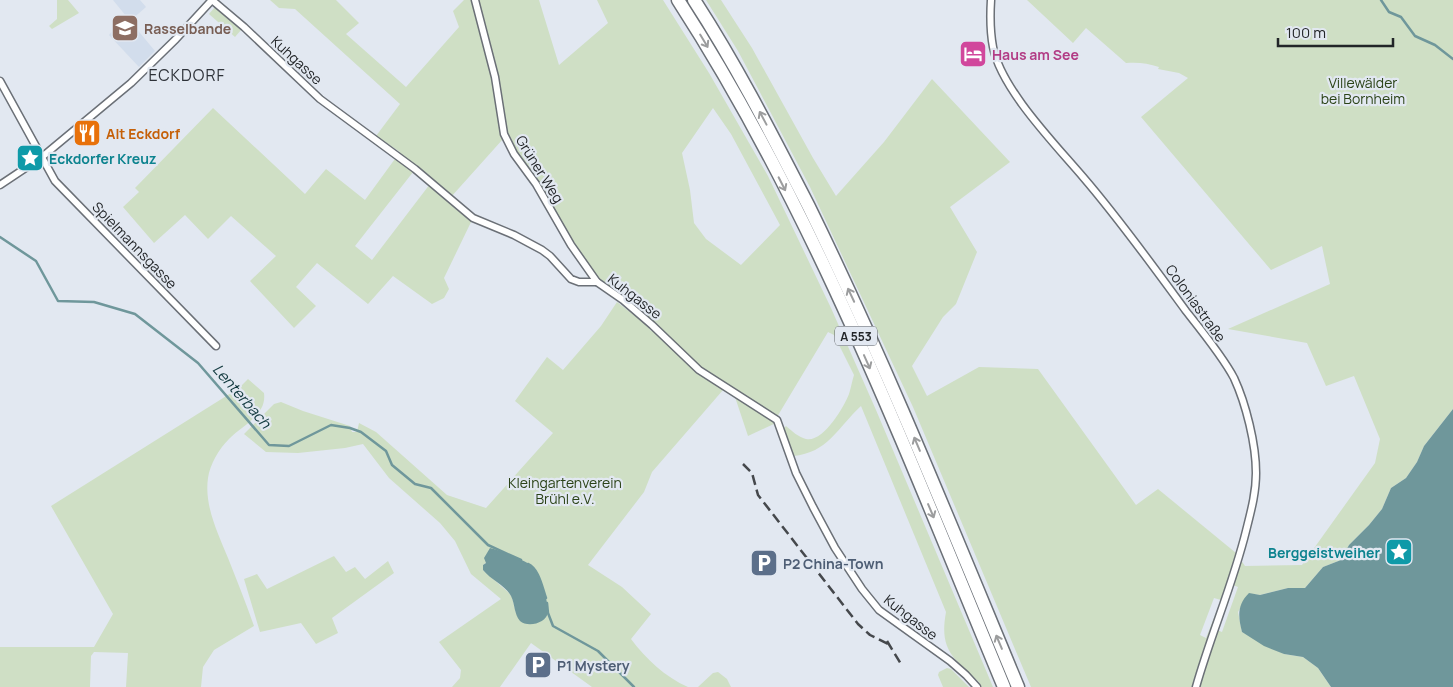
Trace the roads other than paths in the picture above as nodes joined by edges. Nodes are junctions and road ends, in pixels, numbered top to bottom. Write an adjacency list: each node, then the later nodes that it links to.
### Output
1 (212, 0): 7 (street); 9 (street, Kuhgasse)
2 (475, 0): 9 (street, Grüner Weg)
3 (678, 0): 12 (highway, A 553, one-way to 12)
4 (694, 0): 13 (highway, A 553, one-way to 4)
5 (991, 0): 14 (street, Coloniastraße)
6 (0, 81): 7 (street, Spielmannsgasse)
7 (42, 157): 8 (street); 10 (street, Spielmannsgasse)
8 (0, 185)
9 (597, 282): 11 (street, Kuhgasse)
10 (216, 346)
11 (977, 687)
12 (1004, 687)
13 (1018, 687)
14 (1196, 687)

